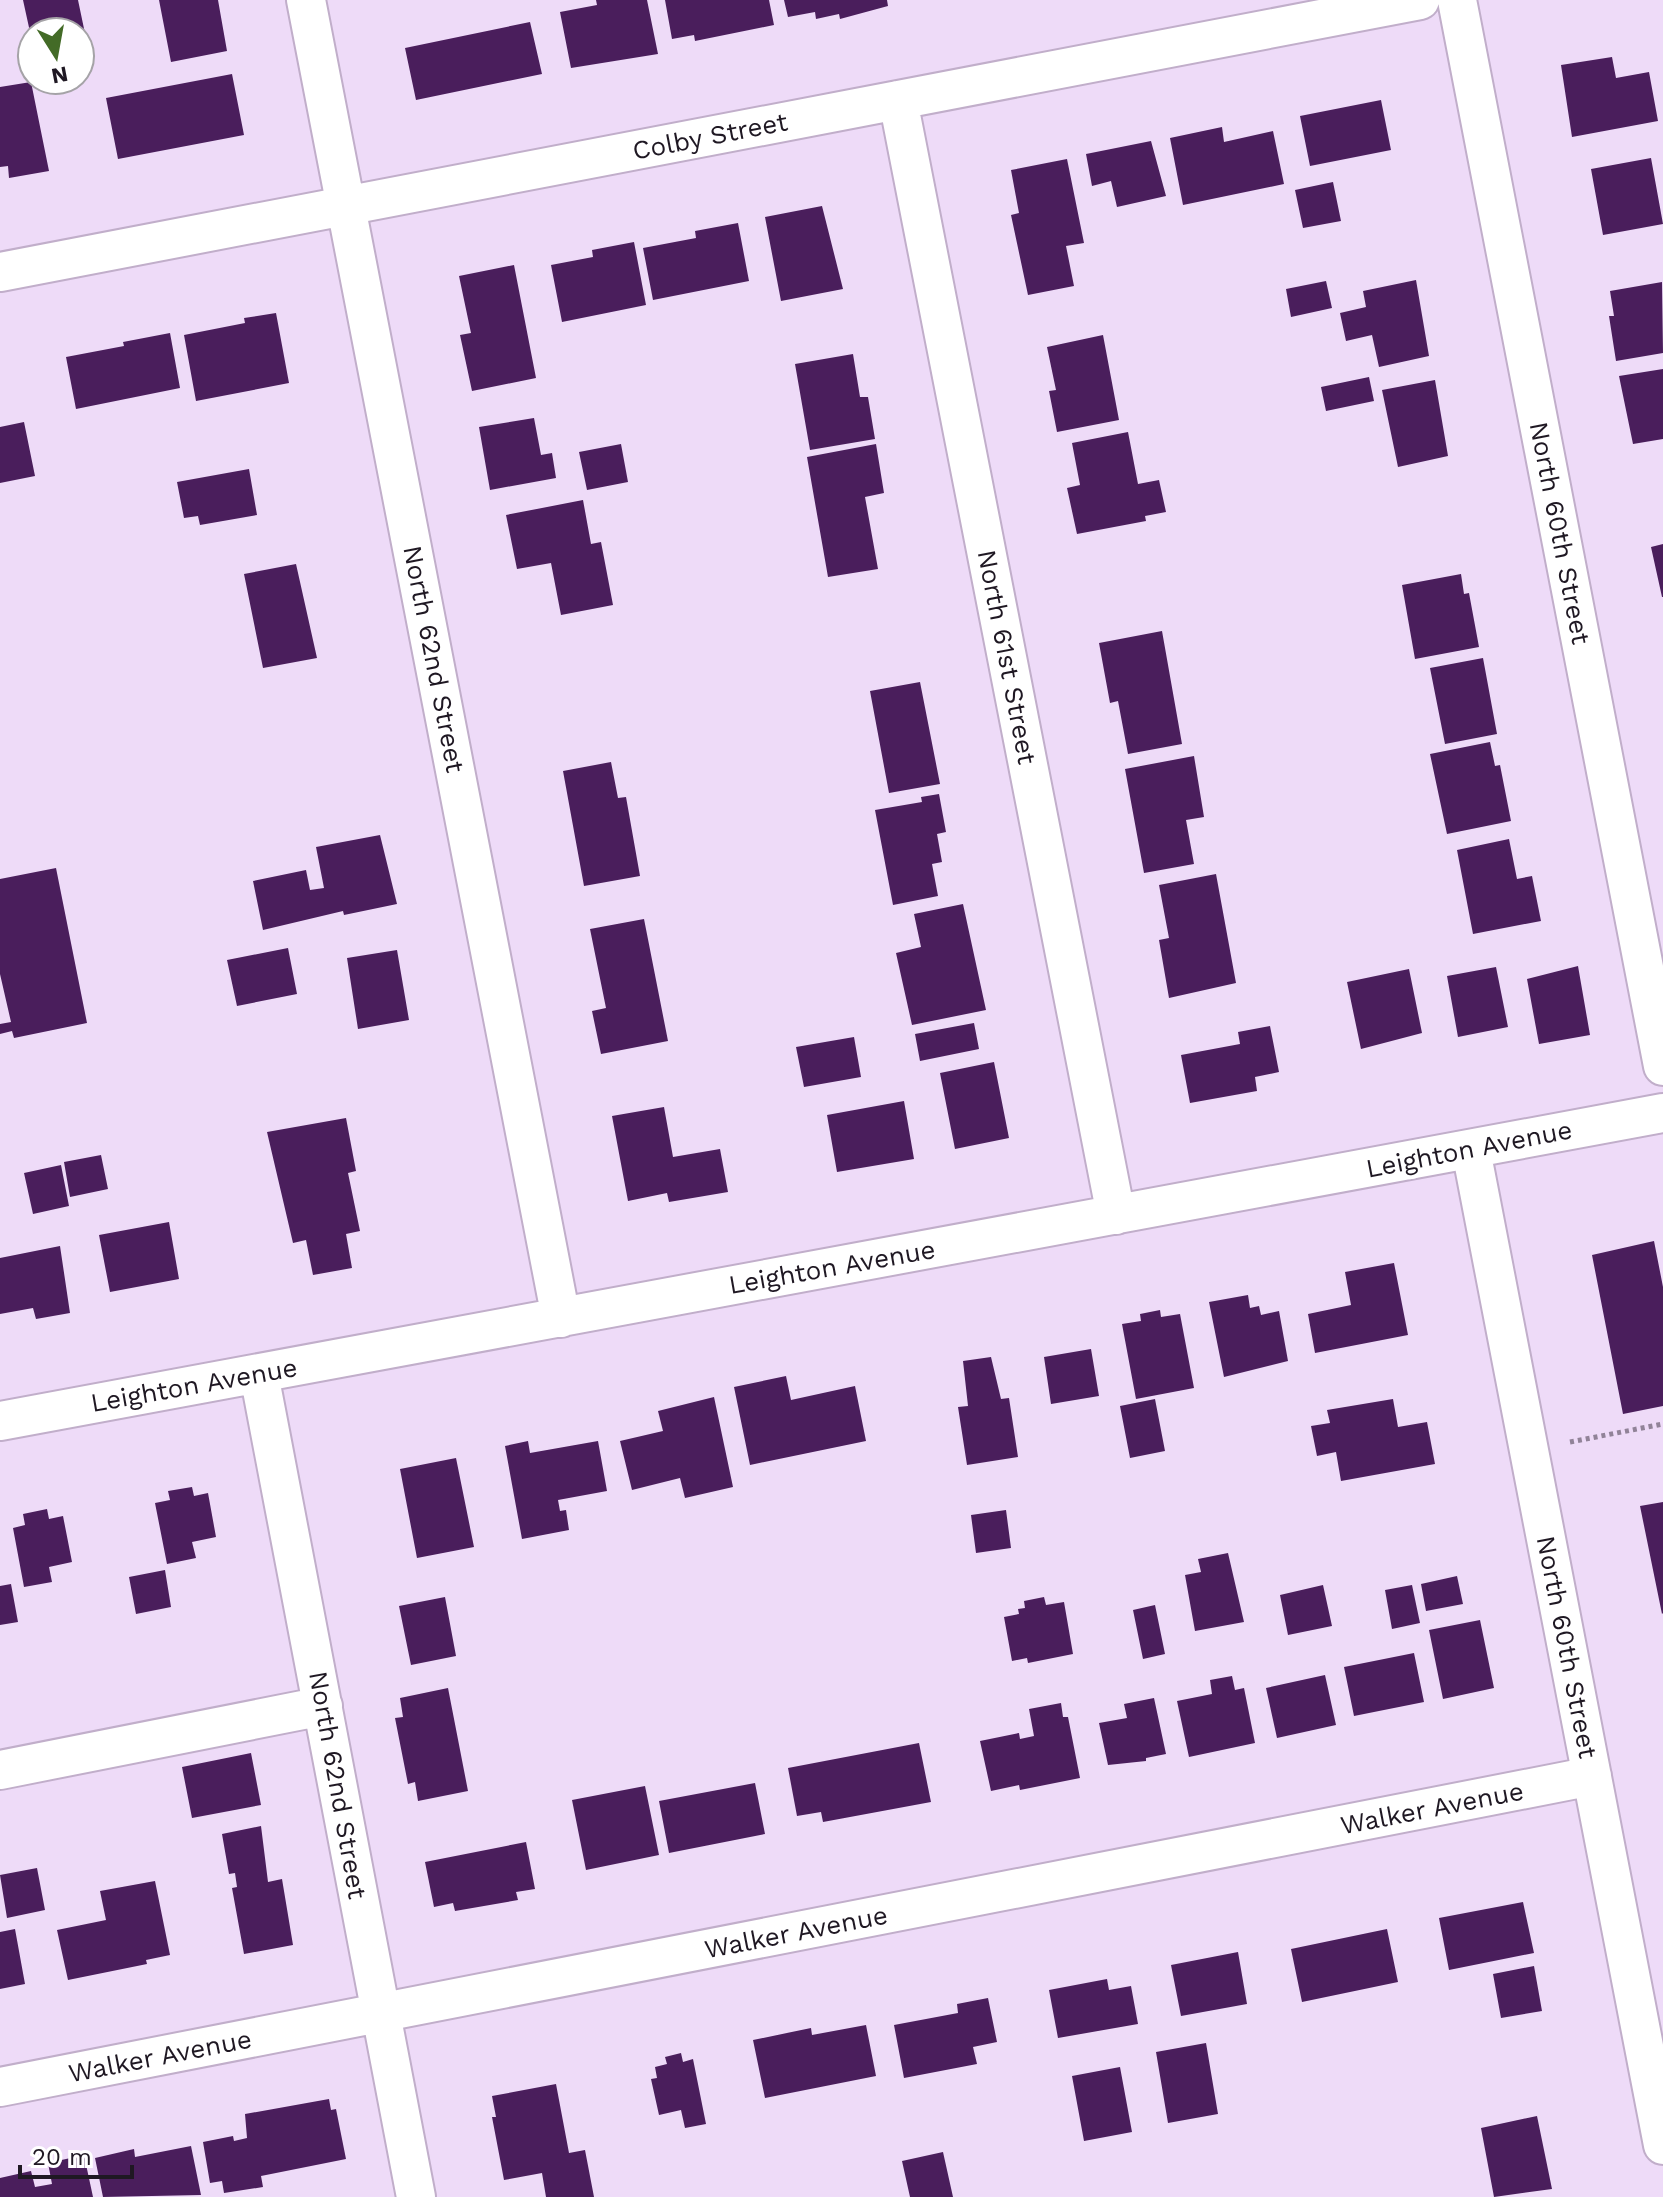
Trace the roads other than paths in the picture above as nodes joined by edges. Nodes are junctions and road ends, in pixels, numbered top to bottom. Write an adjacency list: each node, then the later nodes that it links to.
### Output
1 (306, 0): 5 (street, North 62nd Street)
2 (1420, 0): 4 (street, Colby Street)
3 (1457, 0): 7 (street, North 60th Street)
4 (898, 100): 5 (street, Colby Street); 10 (street, North 61st Street)
5 (346, 205): 6 (street, Colby Street); 11 (street, North 62nd Street)
6 (0, 272)
7 (1663, 1066)
8 (1663, 1113): 9 (street, Leighton Avenue)
9 (1471, 1150): 10 (street, Leighton Avenue); 16 (street, North 60th Street)
10 (1116, 1215): 11 (street, Leighton Avenue)
11 (561, 1318): 12 (street, Leighton Avenue)
12 (259, 1374): 13 (street, Leighton Avenue); 14 (street, North 62nd Street)
13 (0, 1421)
14 (323, 1706): 15 (street); 17 (street, North 62nd Street)
15 (0, 1770)
16 (1592, 1776): 17 (street, Walker Avenue); 19 (street, North 60th Street)
17 (379, 2014): 18 (street, Walker Avenue); 20 (street, North 62nd Street)
18 (0, 2087)
19 (1663, 2145)
20 (416, 2197)

